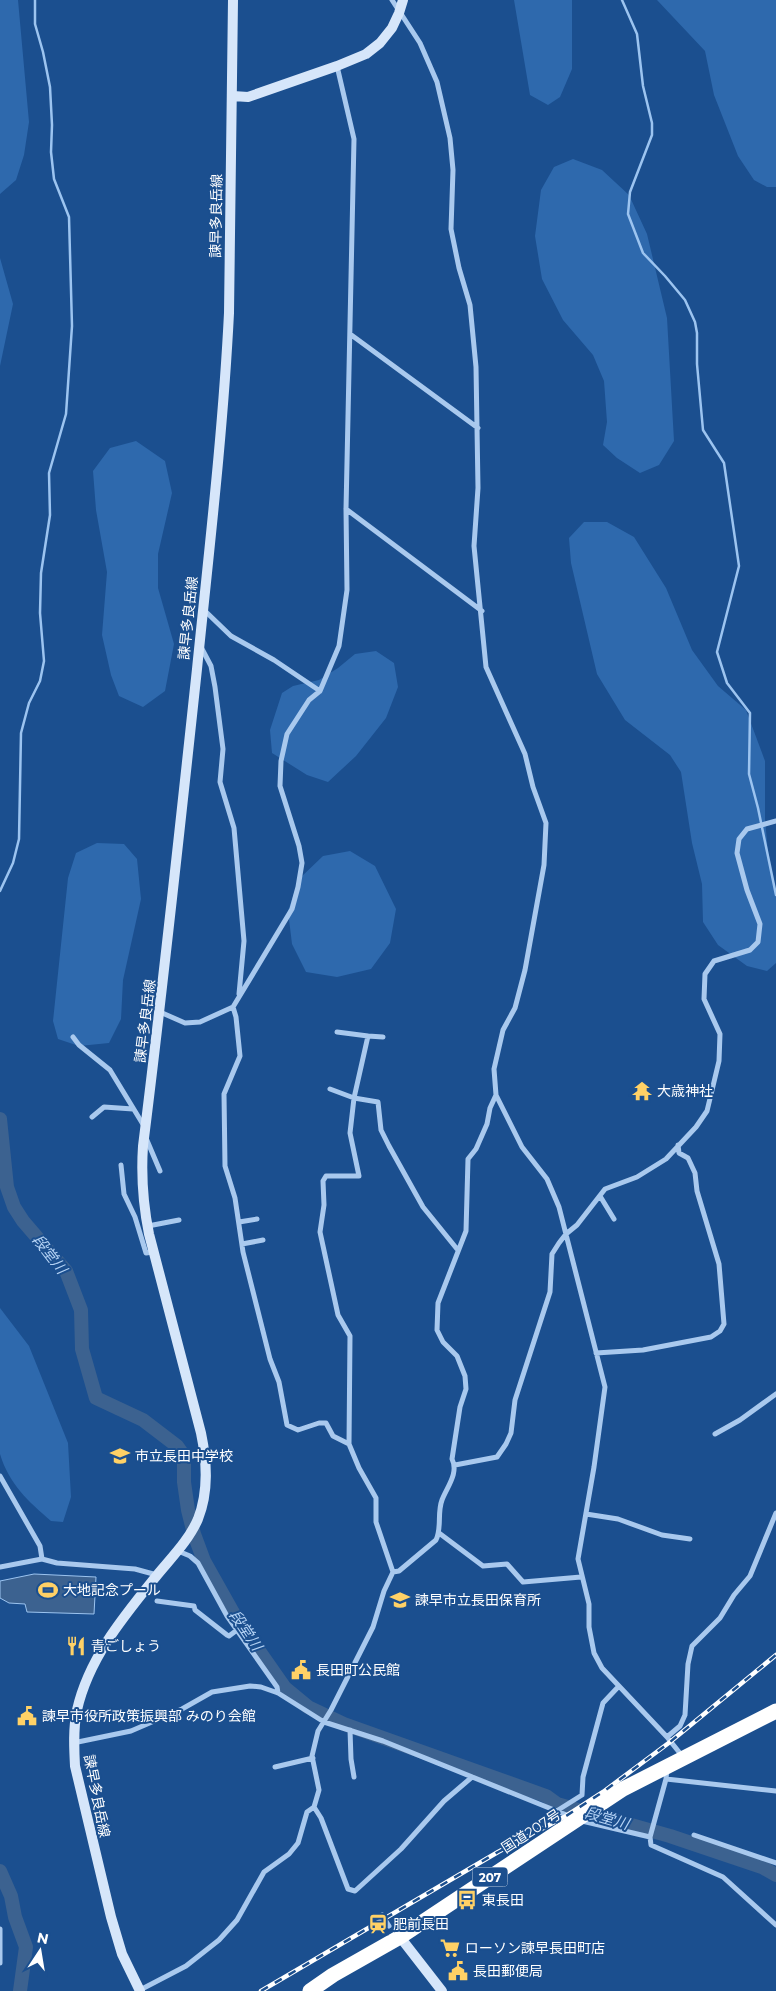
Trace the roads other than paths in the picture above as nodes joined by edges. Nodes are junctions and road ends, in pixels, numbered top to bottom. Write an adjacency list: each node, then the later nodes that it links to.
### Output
1 (233, 0): 6 (main road, 諫早多良岳線)
2 (392, 0): 4 (street)
3 (403, 0): 4 (main road)
4 (400, 13): 5 (main road); 8 (street)
5 (337, 66): 6 (main road); 7 (street)
6 (233, 96): 10 (main road, 諫早多良岳線)
7 (350, 334): 8 (street); 9 (street)
8 (478, 428): 11 (street)
9 (346, 509): 11 (street); 13 (street)
10 (203, 610): 12 (main road, 諫早多良岳線); 13 (street)
11 (482, 611): 23 (street)
12 (200, 643): 15 (street); 17 (main road, 諫早多良岳線)
13 (320, 691): 15 (street)
14 (776, 821): 28 (street)
15 (239, 998): 16 (street)
16 (233, 1007): 17 (street); 35 (street)
17 (160, 1012): 27 (main road, 諫早多良岳線)
18 (337, 1032): 19 (street)
19 (368, 1036): 21 (street); 24 (street)
20 (73, 1037): 25 (street)
21 (384, 1037)
22 (330, 1089): 24 (street)
23 (496, 1095): 37 (street); 40 (street)
24 (354, 1098): 40 (street); 45 (street)
25 (133, 1108): 26 (street); 27 (street)
26 (92, 1117)
27 (145, 1132): 30 (street); 36 (main road, 諫早多良岳線)
28 (678, 1144): 31 (street); 42 (street)
29 (121, 1165): 41 (street)
30 (160, 1171)
31 (600, 1196): 32 (street); 37 (street)
32 (614, 1218)
33 (179, 1220): 36 (street)
34 (257, 1220): 35 (street)
35 (239, 1222): 39 (street)
36 (147, 1226): 41 (main road, 諫早多良岳線)
37 (566, 1234): 42 (street); 46 (street)
38 (263, 1240): 39 (street)
39 (242, 1244): 45 (street)
40 (457, 1249): 46 (street)
41 (154, 1252): 52 (main road, 諫早多良岳線)
42 (596, 1353): 49 (street)
43 (776, 1394): 44 (street)
44 (715, 1434)
45 (348, 1444): 55 (street)
46 (455, 1465): 50 (street)
47 (0, 1476): 53 (street)
48 (776, 1513): 65 (street)
49 (586, 1514): 51 (street); 57 (street)
50 (439, 1533): 55 (street); 57 (street)
51 (690, 1539)
52 (181, 1547): 56 (main road, 諫早多良岳線); 59 (street)
53 (42, 1559): 54 (street); 56 (street)
54 (0, 1567)
55 (393, 1572): 63 (street)
56 (158, 1575): 66 (main road, 諫早多良岳線)
57 (581, 1578): 60 (street)
58 (157, 1601): 59 (street)
59 (237, 1630): 61 (street)
60 (619, 1686): 65 (street); 75 (street)
61 (278, 1693): 63 (street); 66 (street)
62 (776, 1711): 67 (highway, 国道207号 / 207)
63 (324, 1722): 64 (street); 68 (street)
64 (350, 1730): 71 (street); 72 (street)
65 (667, 1737): 67 (street)
66 (74, 1743): 86 (main road, 諫早多良岳線)
67 (683, 1757): 70 (highway, 国道207号 / 207)
68 (313, 1758): 69 (street); 74 (street)
69 (274, 1767)
70 (667, 1772): 73 (street); 76 (highway, 国道207号 / 207); 78 (street)
71 (354, 1777)
72 (472, 1777): 74 (street); 75 (street)
73 (776, 1791)
74 (314, 1807): 86 (street)
75 (556, 1812): 76 (street)
76 (580, 1819): 78 (street); 84 (highway, 国道207号 / 207)
77 (694, 1835): 79 (street)
78 (650, 1837): 81 (street)
79 (776, 1863)
80 (382, 1915): 82 (street)
81 (776, 1925)
82 (389, 1926)
83 (0, 1929): 85 (street)
84 (400, 1937): 87 (highway, 国道207号 / 207); 88 (main road)
85 (0, 1963)
86 (138, 1991)
87 (310, 1991)
88 (442, 1991)

